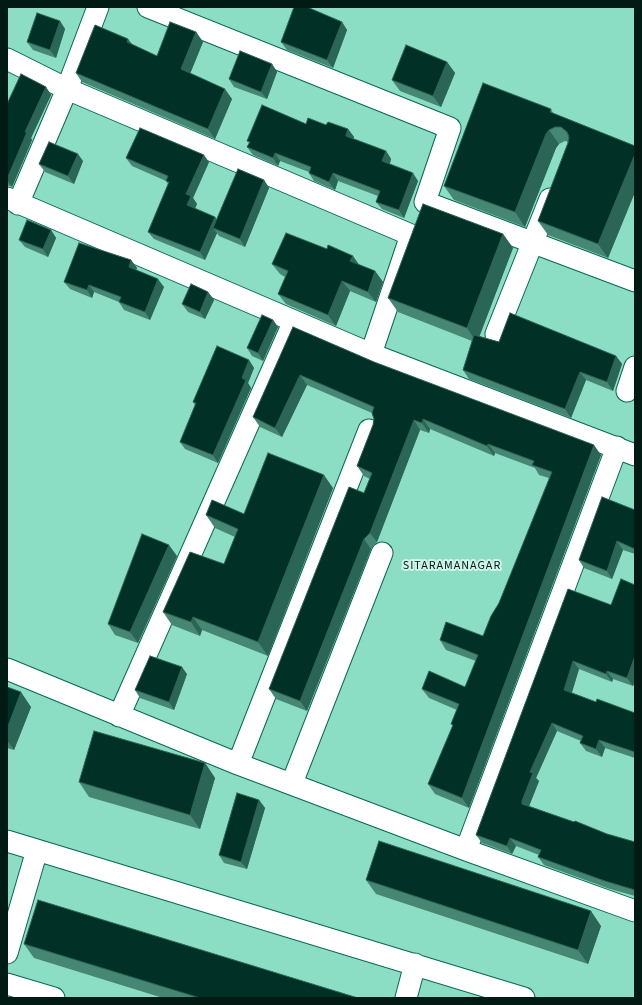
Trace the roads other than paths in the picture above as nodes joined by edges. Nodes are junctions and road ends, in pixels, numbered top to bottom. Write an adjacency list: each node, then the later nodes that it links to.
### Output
1 (98, 7): 4 (street)
2 (148, 7): 7 (street)
3 (7, 59): 4 (street)
4 (67, 89): 6 (street); 11 (street)
5 (556, 183): 7 (street)
6 (12, 201): 9 (street)
7 (533, 243): 8 (street); 10 (street)
8 (635, 281)
9 (294, 321): 11 (street); 18 (street)
10 (496, 334)
11 (371, 354): 15 (street)
12 (635, 367): 13 (street)
13 (627, 391)
14 (369, 430): 19 (street)
15 (626, 451): 23 (street)
16 (382, 553): 20 (street)
17 (7, 669): 18 (street)
18 (119, 716): 19 (street)
19 (238, 764): 20 (street)
20 (292, 783): 23 (street)
21 (7, 840): 22 (street)
22 (37, 850): 25 (street); 26 (street)
23 (466, 850): 24 (street)
24 (635, 910)
25 (7, 953)
26 (415, 964): 29 (street); 30 (street)
27 (7, 984): 28 (street)
28 (54, 998)
29 (406, 998)
30 (524, 998)

